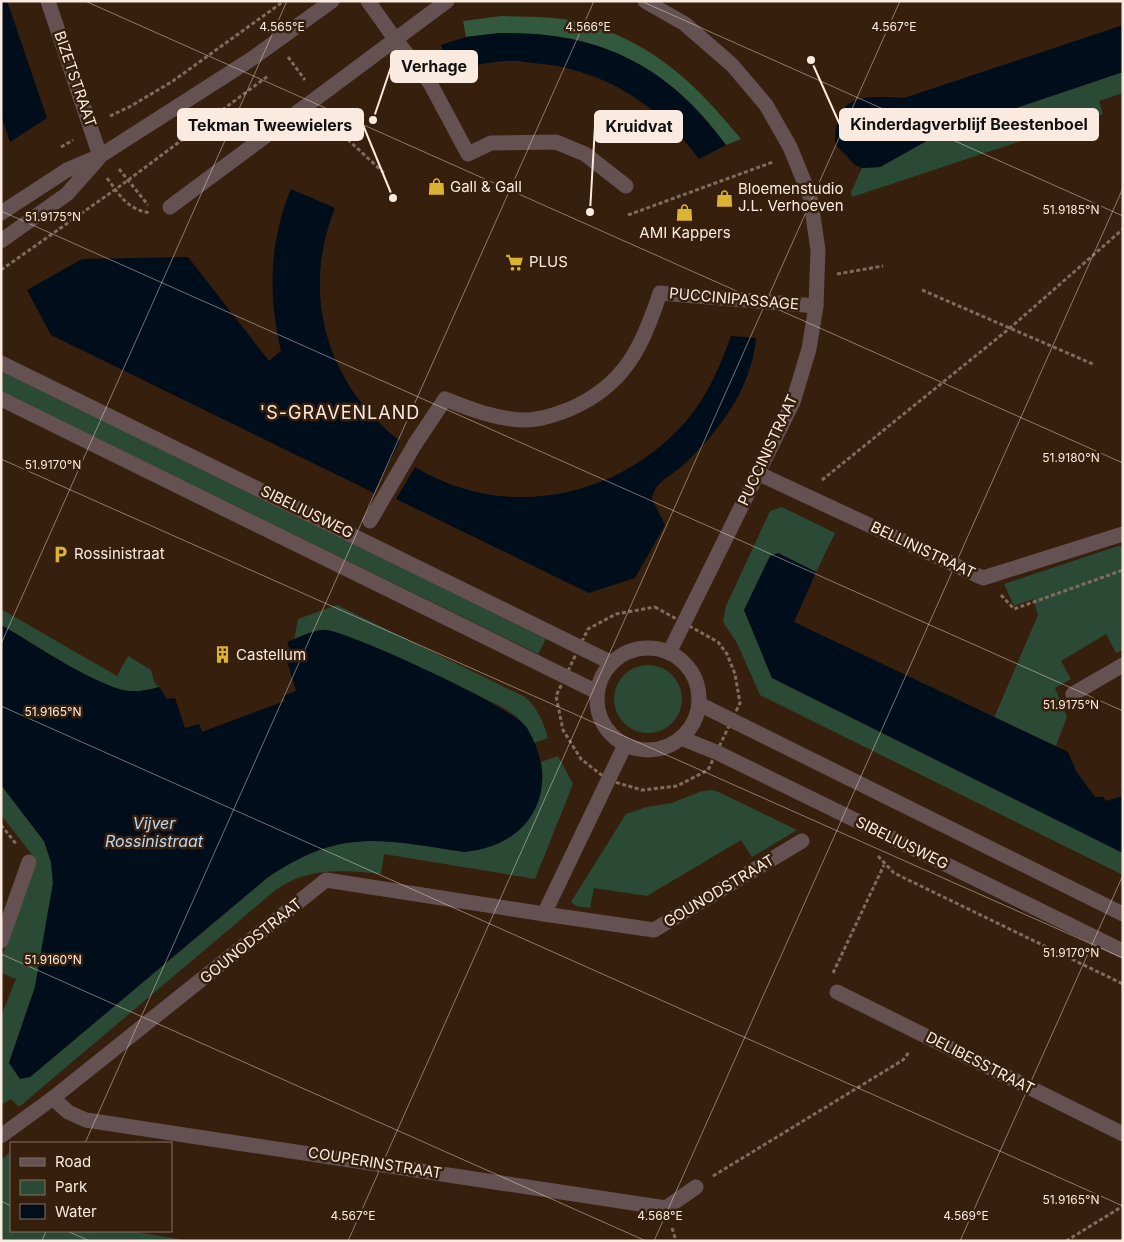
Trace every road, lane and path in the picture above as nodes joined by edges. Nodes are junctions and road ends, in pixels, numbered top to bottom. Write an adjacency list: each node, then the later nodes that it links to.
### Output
1 (48, 1): 12 (street, BIZETSTRAAT)
2 (284, 1): 12 (path)
3 (332, 1): 14 (street)
4 (368, 1): 7 (street)
5 (447, 1): 7 (street)
6 (645, 1): 13 (street, PUCCINISTRAAT)
7 (395, 39): 11 (street); 17 (street)
8 (298, 54): 9 (path)
9 (282, 66)
10 (274, 72): 16 (path)
11 (319, 98): 15 (path); 19 (street)
12 (92, 128): 14 (street, BIZETSTRAAT)
13 (793, 155): 21 (path); 26 (street, PUCCINISTRAAT)
14 (100, 156): 16 (path); 18 (path); 20 (street); 23 (street)
15 (384, 173)
16 (128, 180): 18 (path); 19 (path)
17 (626, 186)
18 (116, 190): 19 (path); 25 (path)
19 (165, 208)
20 (1, 213)
21 (628, 215)
22 (1123, 229): 29 (path)
23 (1, 241)
24 (883, 266): 26 (path)
25 (1, 270)
26 (817, 277): 28 (street, PUCCINISTRAAT)
27 (922, 290): 29 (path)
28 (816, 306): 33 (street, PUCCINISTRAAT); 35 (street, PUCCINIPASSAGE)
29 (1010, 328): 31 (path); 34 (path)
30 (1, 363): 40 (street, SIBELIUSWEG)
31 (1095, 365)
32 (1, 399): 42 (street)
33 (757, 474): 34 (street, BELLINISTRAAT); 39 (street, PUCCINISTRAAT)
34 (803, 494): 38 (street, BELLINISTRAAT)
35 (370, 521)
36 (1123, 534): 38 (street, BELLINISTRAAT)
37 (1123, 570): 38 (path)
38 (983, 578)
39 (669, 653): 40 (street); 44 (street)
40 (612, 662): 42 (street)
41 (1123, 665): 43 (street)
42 (597, 692): 46 (street)
43 (1073, 694)
44 (699, 704): 45 (street); 54 (street)
45 (681, 738): 46 (street); 56 (street, SIBELIUSWEG)
46 (625, 745): 53 (street)
47 (708, 770): 48 (path)
48 (715, 773)
49 (802, 841): 53 (street, GOUNODSTRAAT)
50 (876, 854): 52 (path, SIBELIUSWEG)
51 (29, 862): 55 (street)
52 (884, 865): 57 (path, SIBELIUSWEG); 58 (path)
53 (544, 914): 60 (street, GOUNODSTRAAT)
54 (1123, 914)
55 (1, 941)
56 (1123, 951)
57 (1123, 984)
58 (837, 992): 59 (street, DELIBESSTRAAT)
59 (922, 1033): 61 (street, DELIBESSTRAAT); 63 (path)
60 (53, 1098): 62 (street, GOUNODSTRAAT); 63 (street, COUPERINSTRAAT)
61 (1123, 1134)
62 (1, 1136)
63 (696, 1187)
64 (1123, 1206): 65 (path)
65 (1066, 1241)

